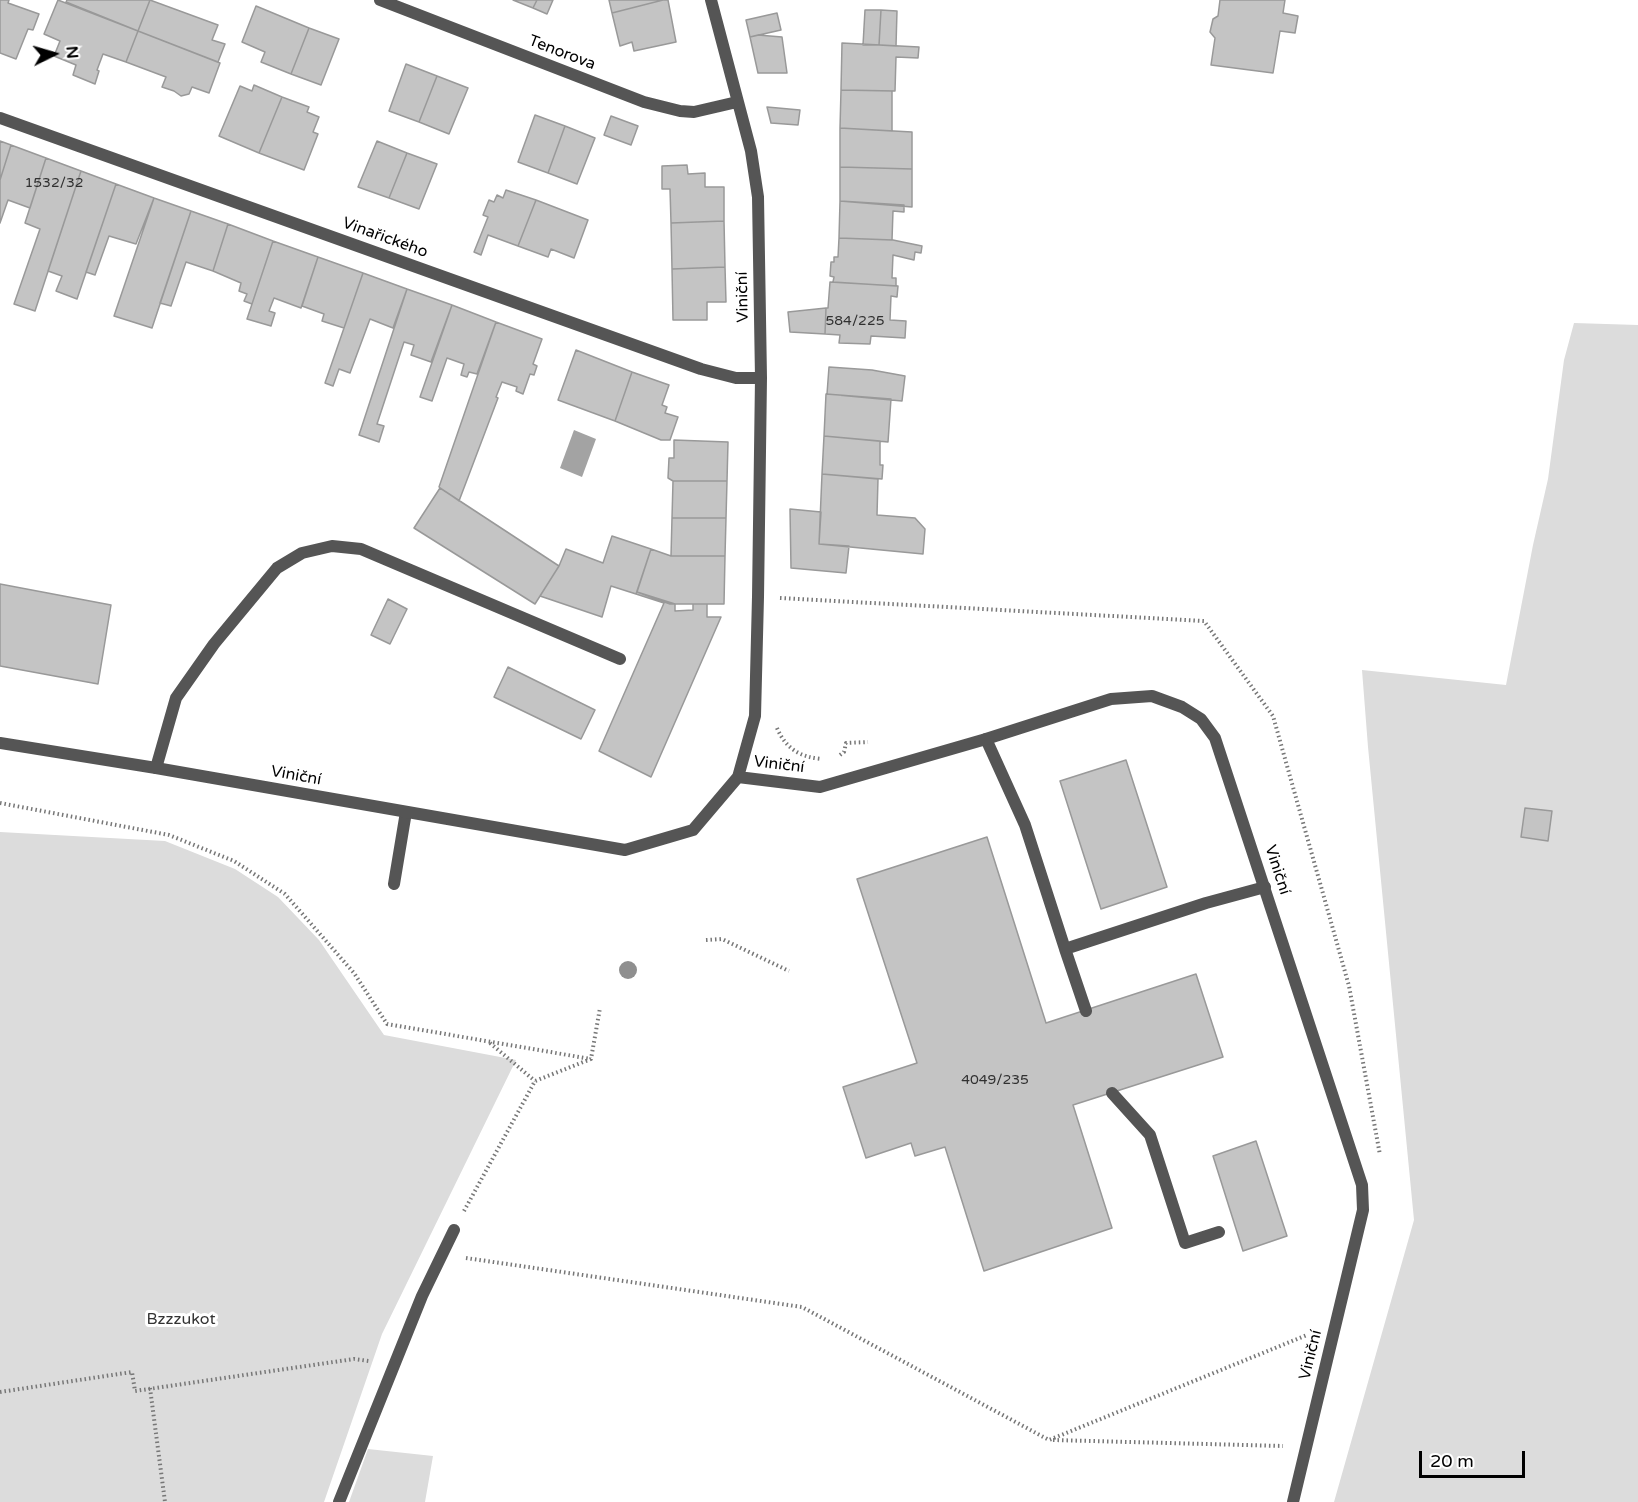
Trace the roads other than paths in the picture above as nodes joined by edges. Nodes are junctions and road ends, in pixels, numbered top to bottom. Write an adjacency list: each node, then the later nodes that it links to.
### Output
1 (380, 0): 3 (street, Tenorova)
2 (711, 0): 3 (street, Viniční)
3 (737, 102): 5 (street, Viniční)
4 (0, 118): 5 (street, Vinařického)
5 (761, 378): 10 (street, Viniční)
6 (620, 659): 9 (street)
7 (986, 739): 10 (street, Viniční); 13 (street, Viniční); 14 (street)
8 (0, 743): 9 (street, Viniční)
9 (156, 768): 11 (street, Viniční)
10 (738, 777): 11 (street, Viniční)
11 (406, 812): 12 (street)
12 (394, 884)
13 (1265, 886): 14 (street); 20 (street, Viniční)
14 (1065, 949): 15 (street)
15 (1086, 1011)
16 (1112, 1093): 18 (street)
17 (454, 1230): 19 (street)
18 (1219, 1232)
19 (339, 1502)
20 (1293, 1502)

